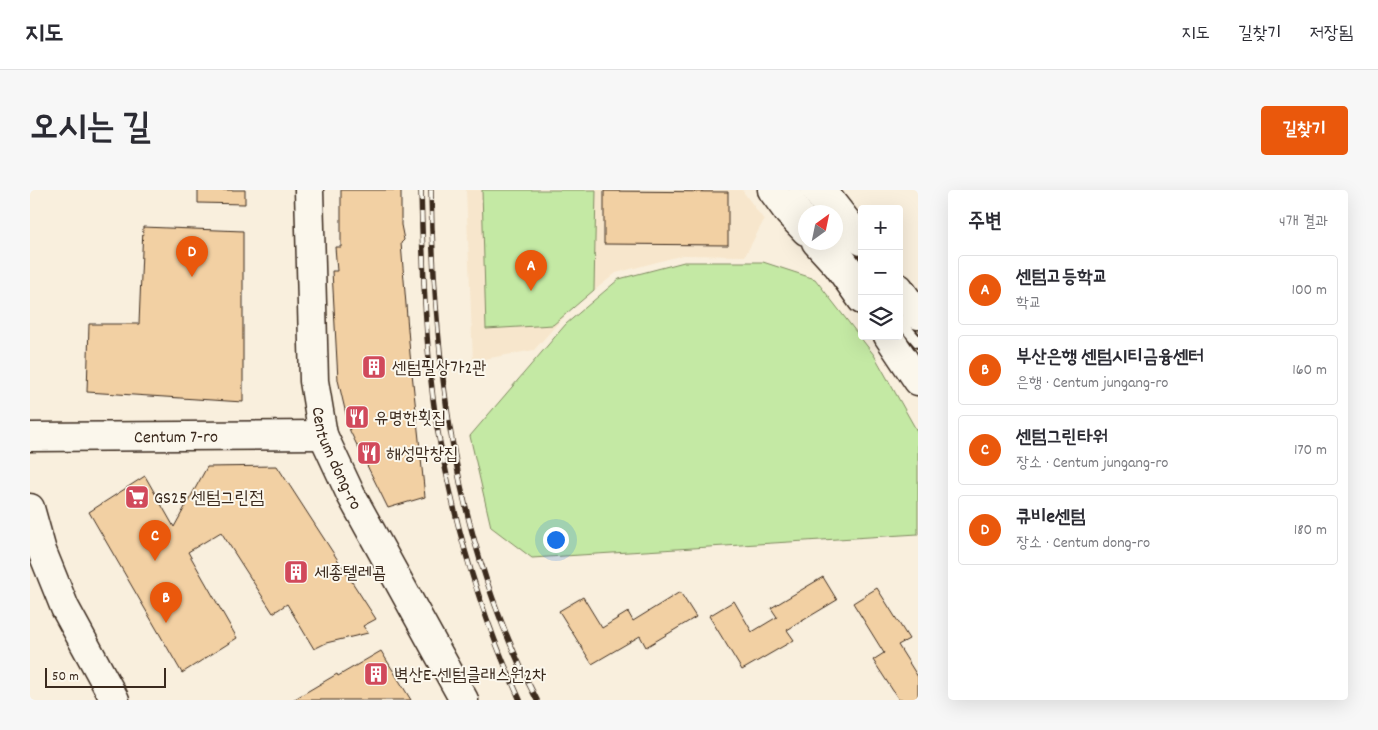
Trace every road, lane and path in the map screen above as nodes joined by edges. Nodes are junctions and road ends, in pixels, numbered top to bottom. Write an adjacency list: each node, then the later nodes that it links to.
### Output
1 (309, 190): 21 (main road, Centum dong-ro)
2 (772, 190): 8 (main road)
3 (794, 190): 6 (lane)
4 (805, 190): 7 (lane)
5 (822, 190): 9 (main road)
6 (804, 205)
7 (815, 205)
8 (798, 223)
9 (858, 235)
10 (826, 250): 13 (main road)
11 (832, 250): 13 (lane)
12 (842, 250): 13 (lane)
13 (850, 269): 15 (main road)
14 (903, 294): 16 (main road)
15 (860, 295)
16 (918, 315)
17 (903, 325): 19 (lane)
18 (891, 340): 20 (main road)
19 (918, 342)
20 (918, 381)
21 (323, 435): 22 (main road, Centum 7-ro); 25 (main road, Centum dong-ro)
22 (30, 437)
23 (30, 508): 24 (main road)
24 (115, 700)
25 (464, 700)

